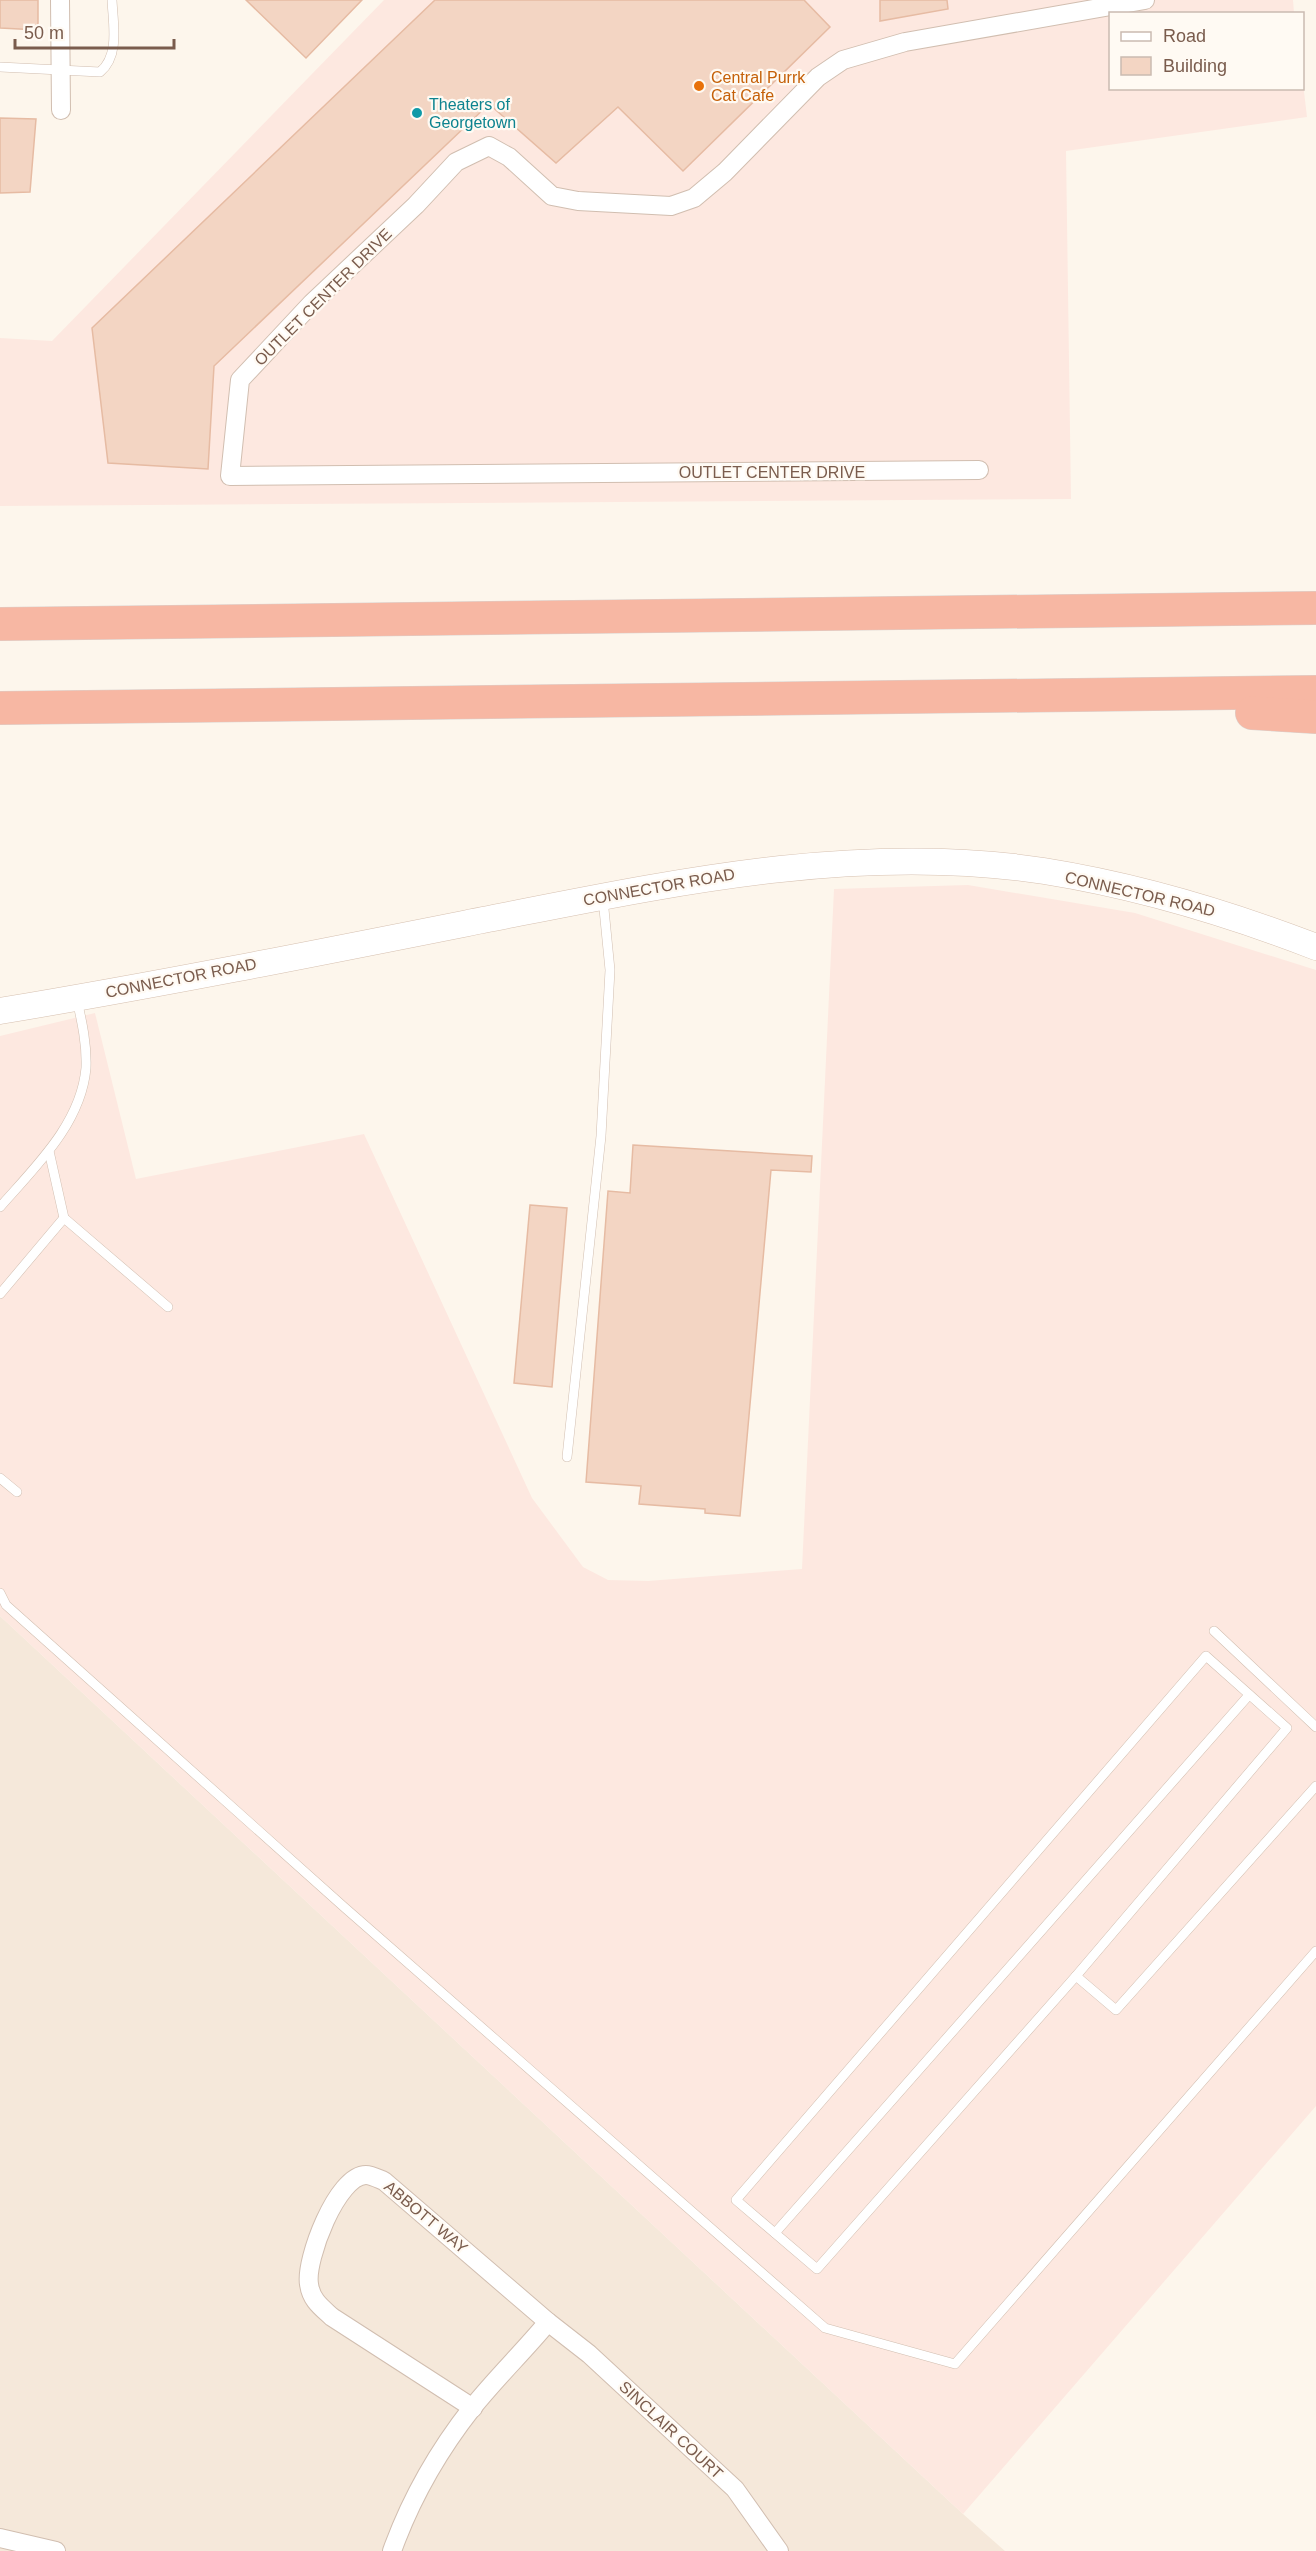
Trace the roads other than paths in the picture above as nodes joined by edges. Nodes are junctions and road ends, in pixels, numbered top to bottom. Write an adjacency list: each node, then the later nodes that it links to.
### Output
1 (60, 0): 5 (street)
2 (112, 0): 5 (lane)
3 (1145, 0): 7 (street, OUTLET CENTER DRIVE)
4 (0, 67): 5 (lane)
5 (61, 70): 6 (street)
6 (61, 110)
7 (979, 470)
8 (1316, 608): 9 (highway)
9 (0, 624)
10 (1316, 692): 11 (highway)
11 (1005, 696): 12 (highway); 13 (highway)
12 (0, 708)
13 (1316, 717)
14 (603, 897): 15 (main road, CONNECTOR ROAD); 16 (main road, CONNECTOR ROAD); 23 (lane)
15 (1316, 947)
16 (76, 998): 17 (main road, CONNECTOR ROAD); 18 (lane)
17 (0, 1011)
18 (49, 1151): 19 (lane); 20 (lane)
19 (0, 1207)
20 (64, 1218): 21 (lane); 22 (lane)
21 (0, 1294)
22 (168, 1307)
23 (567, 1457)
24 (0, 1478): 25 (lane)
25 (17, 1492)
26 (0, 1593): 31 (lane)
27 (1214, 1631): 29 (lane)
28 (1249, 1695): 32 (lane); 33 (lane); 33 (lane)
29 (1316, 1726)
30 (1316, 1786): 32 (lane)
31 (1316, 1951)
32 (1076, 1976): 33 (lane)
33 (775, 2233)
34 (548, 2322): 35 (street); 35 (street, ABBOTT WAY); 39 (street, SINCLAIR COURT)
35 (472, 2408): 38 (street)
36 (0, 2538): 37 (street)
37 (56, 2551)
38 (392, 2551)
39 (779, 2551)

